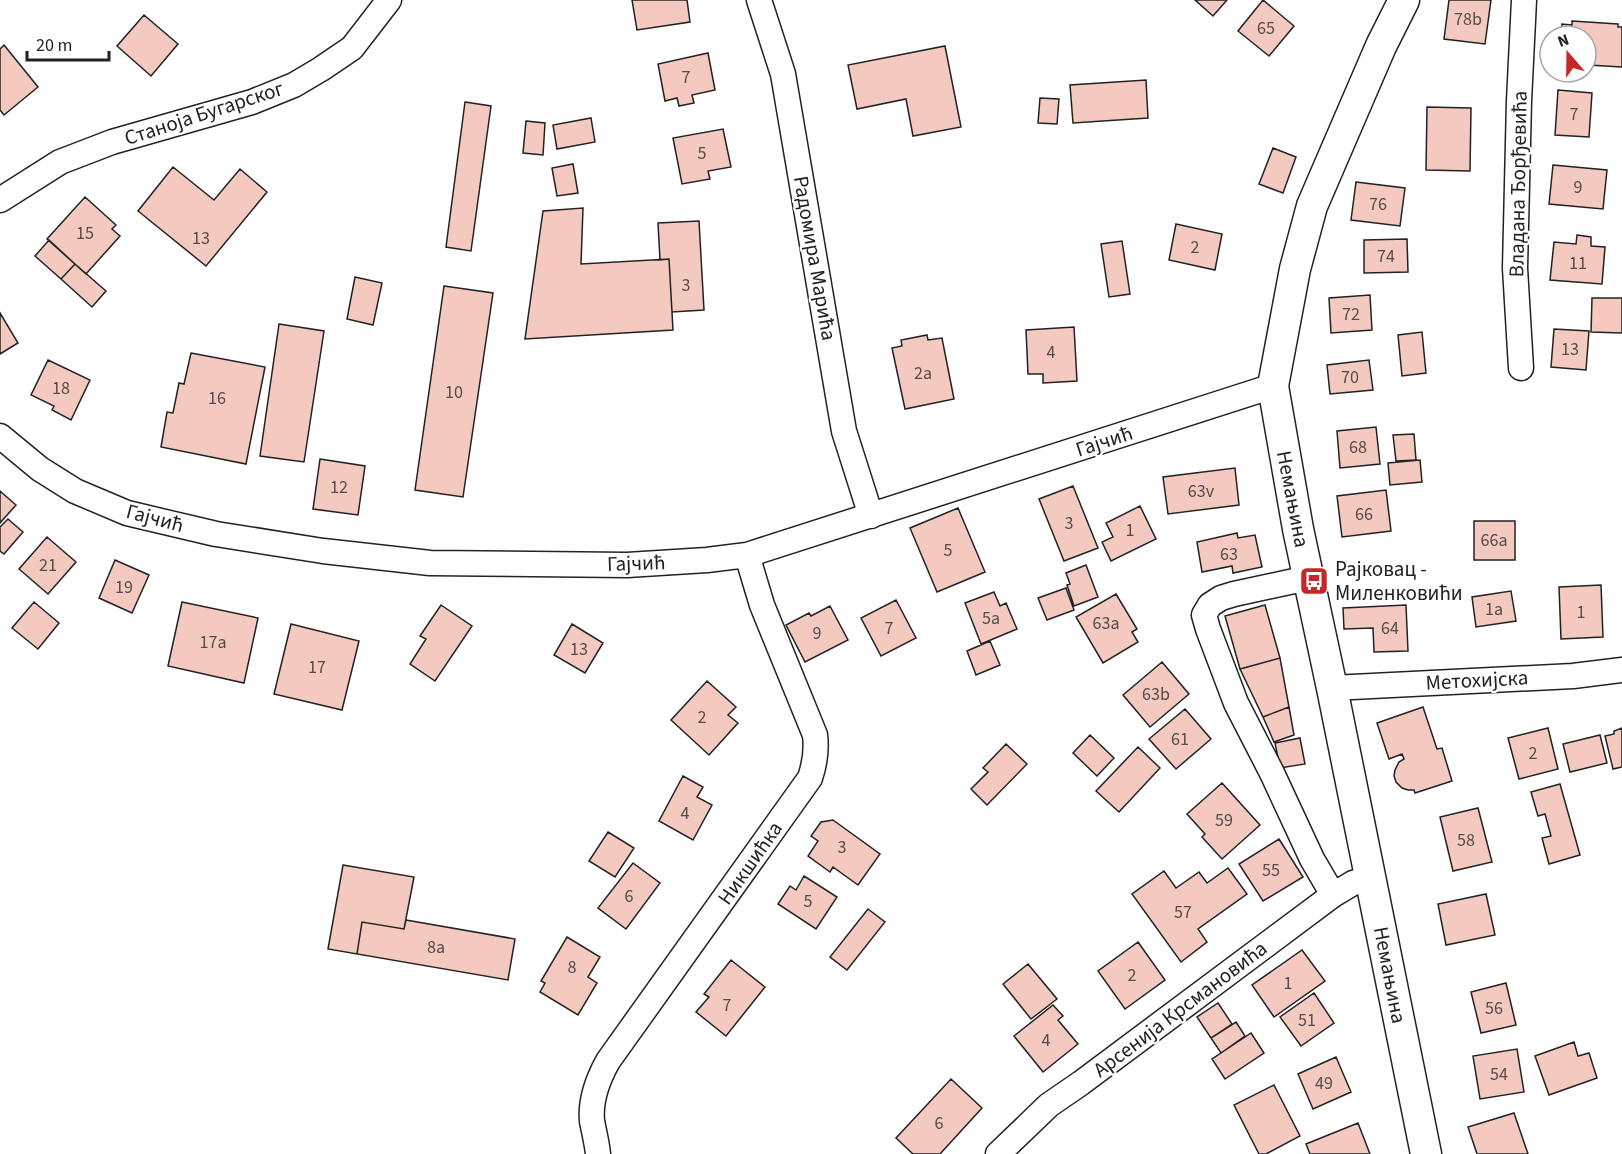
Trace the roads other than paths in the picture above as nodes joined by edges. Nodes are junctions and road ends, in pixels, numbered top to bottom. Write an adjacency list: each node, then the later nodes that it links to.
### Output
1 (389, 0): 5 (street, Станоја Бугарског)
2 (759, 0): 9 (street, Радомира Марића)
3 (1404, 0): 7 (street, Немањина)
4 (1524, 0): 6 (street, Владана Ђорђевића)
5 (0, 200)
6 (1521, 368)
7 (1274, 386): 9 (street, Гајчић); 11 (street, Немањина)
8 (0, 436): 10 (street, Гајчић)
9 (871, 516): 10 (street, Гајчић)
10 (747, 555): 16 (street, Никшићка)
11 (1308, 578): 13 (street, Немањина); 15 (street)
12 (1622, 670): 13 (street, Метохијска)
13 (1332, 688): 14 (street, Немањина)
14 (1370, 878): 15 (street, Арсенија Крсмановића); 18 (street, Немањина)
15 (1334, 895): 17 (street, Арсенија Крсмановића)
16 (598, 1154)
17 (998, 1154)
18 (1426, 1154)

